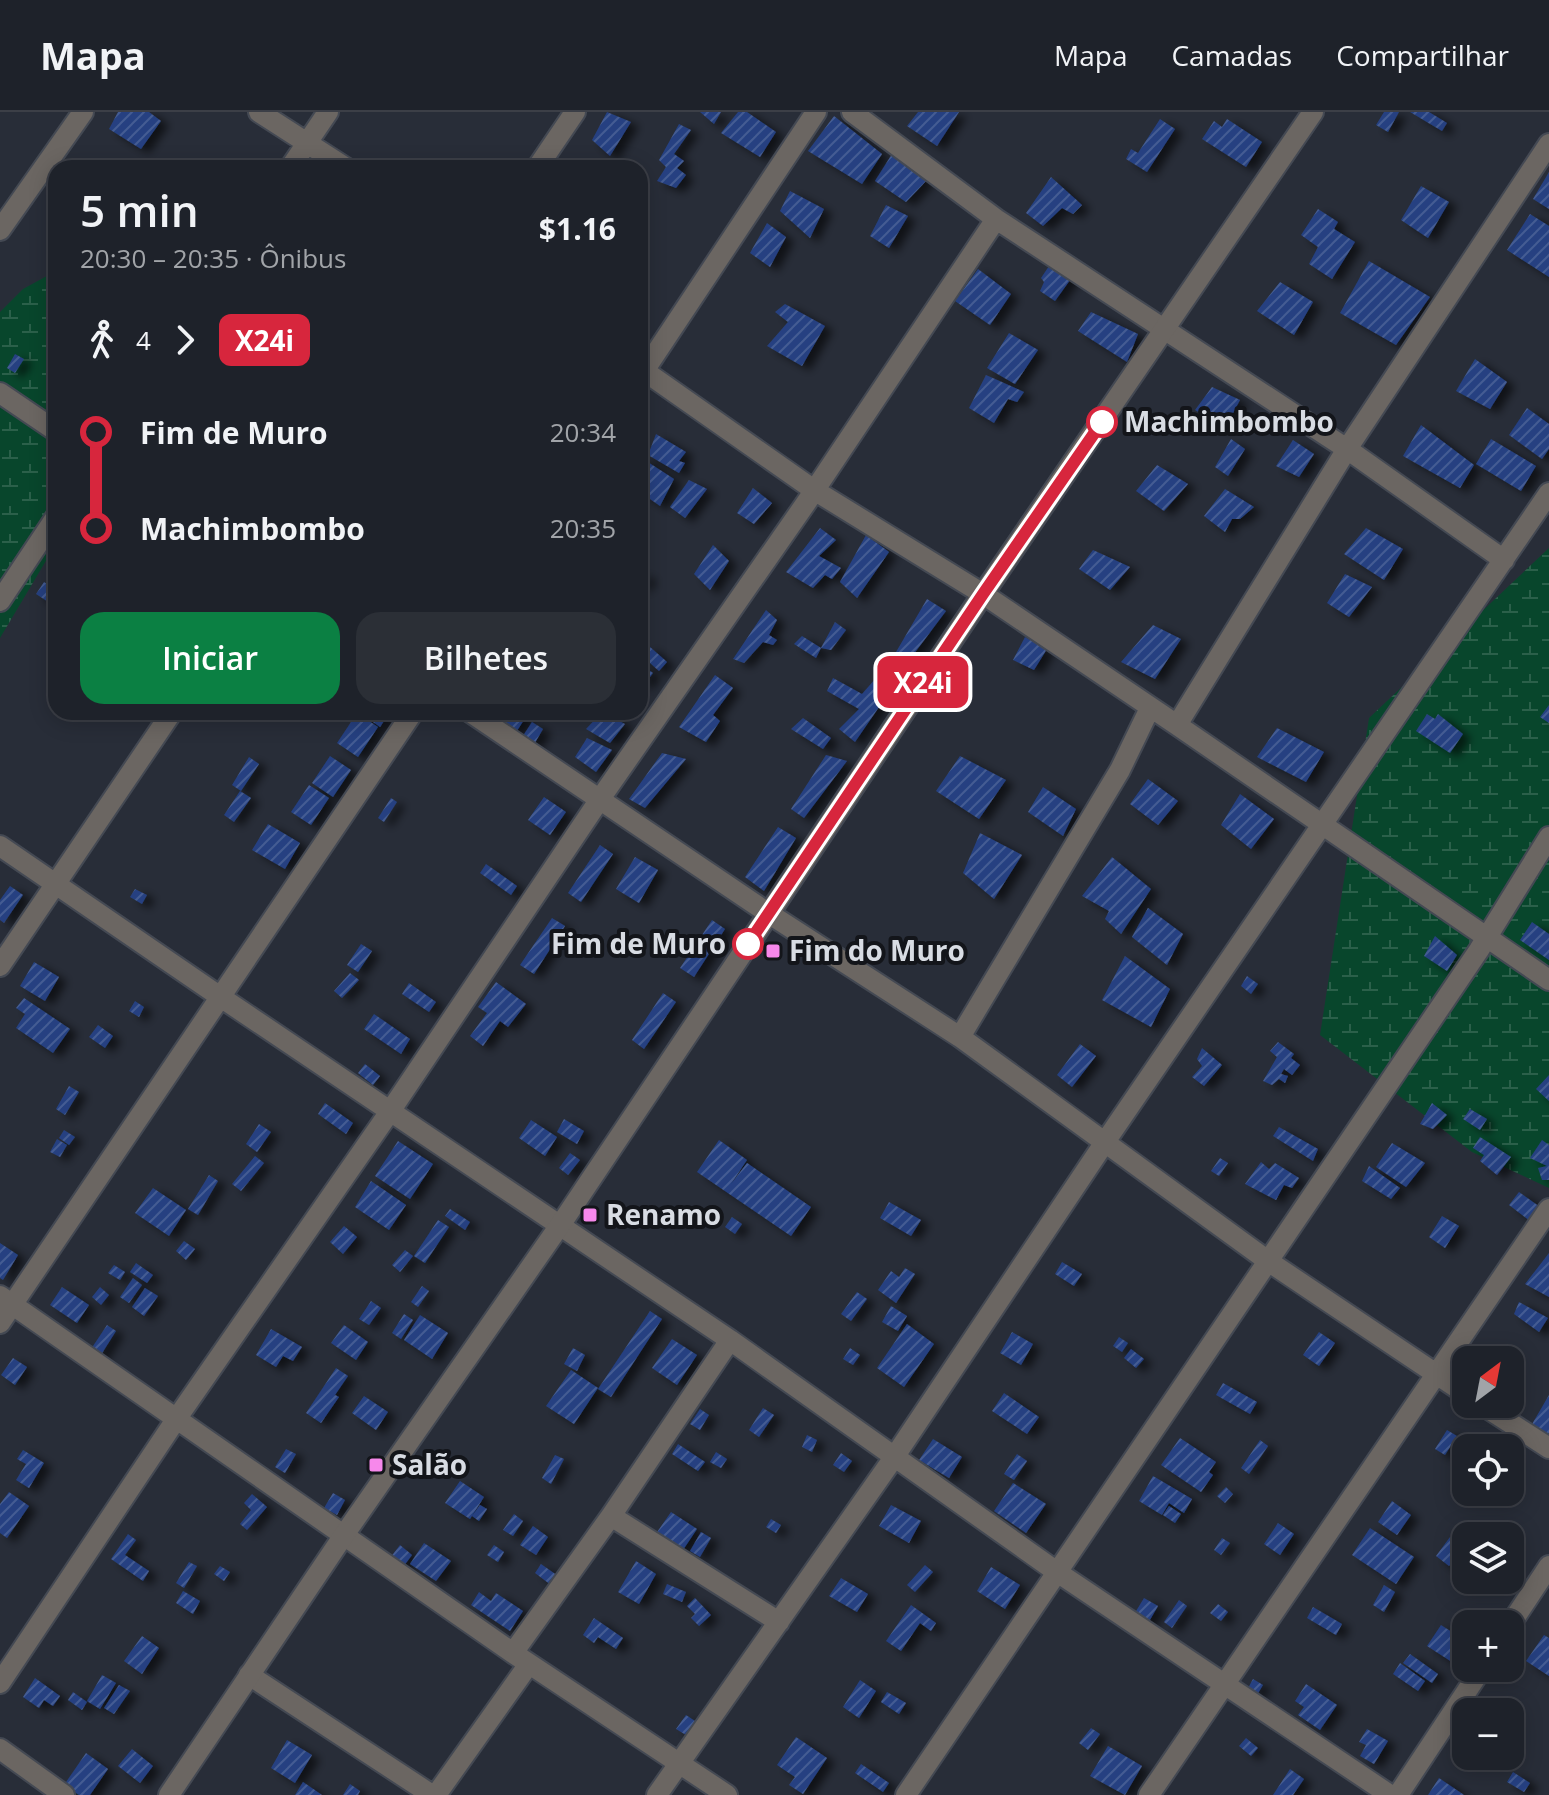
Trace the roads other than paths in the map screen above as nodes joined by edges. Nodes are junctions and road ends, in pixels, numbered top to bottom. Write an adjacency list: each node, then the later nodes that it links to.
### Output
1 (83, 112): 10 (street)
2 (259, 112): 8 (street)
3 (328, 112): 8 (street)
4 (575, 112): 13 (street)
5 (816, 112): 18 (street)
6 (852, 112): 15 (street)
7 (1313, 112): 17 (street)
8 (307, 143): 11 (street); 12 (street)
9 (1549, 144): 22 (street)
10 (49, 160)
11 (295, 160)
12 (334, 160)
13 (542, 160)
14 (48, 162): 16 (street)
15 (996, 219): 17 (street); 23 (street)
16 (0, 230)
17 (1165, 328): 22 (street); 27 (street)
18 (648, 362)
19 (648, 377): 23 (street)
20 (0, 393): 21 (street)
21 (48, 426)
22 (1347, 449): 26 (street); 33 (street)
23 (814, 490): 27 (street); 34 (street)
24 (1549, 493): 26 (street)
25 (48, 529): 28 (street)
26 (1504, 560): 35 (street)
27 (983, 594): 29 (street); 39 (street)
28 (0, 601)
29 (1150, 708): 33 (street); 44 (street)
30 (167, 720): 38 (street)
31 (408, 720): 43 (street)
32 (482, 720): 34 (street)
33 (1177, 725): 35 (street)
34 (600, 799): 39 (street); 45 (street)
35 (1323, 824): 40 (street); 46 (street)
36 (1549, 837): 40 (street)
37 (0, 846): 38 (street)
38 (56, 885): 41 (street); 43 (street)
39 (768, 913): 44 (street); 48 (street)
40 (1486, 938): 42 (street); 49 (street)
41 (0, 966)
42 (1549, 980)
43 (222, 998): 45 (street); 50 (street)
44 (960, 1037): 46 (street)
45 (391, 1110): 48 (street); 55 (street)
46 (1105, 1142): 49 (street); 58 (street)
47 (1549, 1209): 53 (street)
48 (560, 1225): 52 (street); 60 (street)
49 (1268, 1261): 53 (street); 62 (street)
50 (6, 1300): 51 (street); 55 (street)
51 (0, 1323)
52 (730, 1340): 58 (street); 59 (street)
53 (1438, 1376): 54 (street); 69 (street)
54 (1452, 1385)
55 (177, 1418): 60 (street); 68 (street)
56 (1503, 1418): 57 (street)
57 (1549, 1448)
58 (895, 1456): 62 (street); 64 (street)
59 (611, 1516): 64 (street); 65 (street)
60 (344, 1535): 65 (street); 66 (street)
61 (1549, 1566): 63 (street)
62 (1057, 1572): 69 (street); 77 (street)
63 (1520, 1610)
64 (779, 1622): 71 (street)
65 (521, 1659): 71 (street); 74 (street)
66 (249, 1675): 73 (street); 74 (street)
67 (1473, 1682): 80 (street)
68 (0, 1683)
69 (1224, 1684): 78 (street); 79 (street)
70 (0, 1749): 72 (street)
71 (680, 1762): 75 (street); 76 (street)
72 (64, 1795)
73 (169, 1795)
74 (434, 1795)
75 (657, 1795)
76 (727, 1795)
77 (906, 1795)
78 (1149, 1795)
79 (1390, 1795)
80 (1398, 1795)

